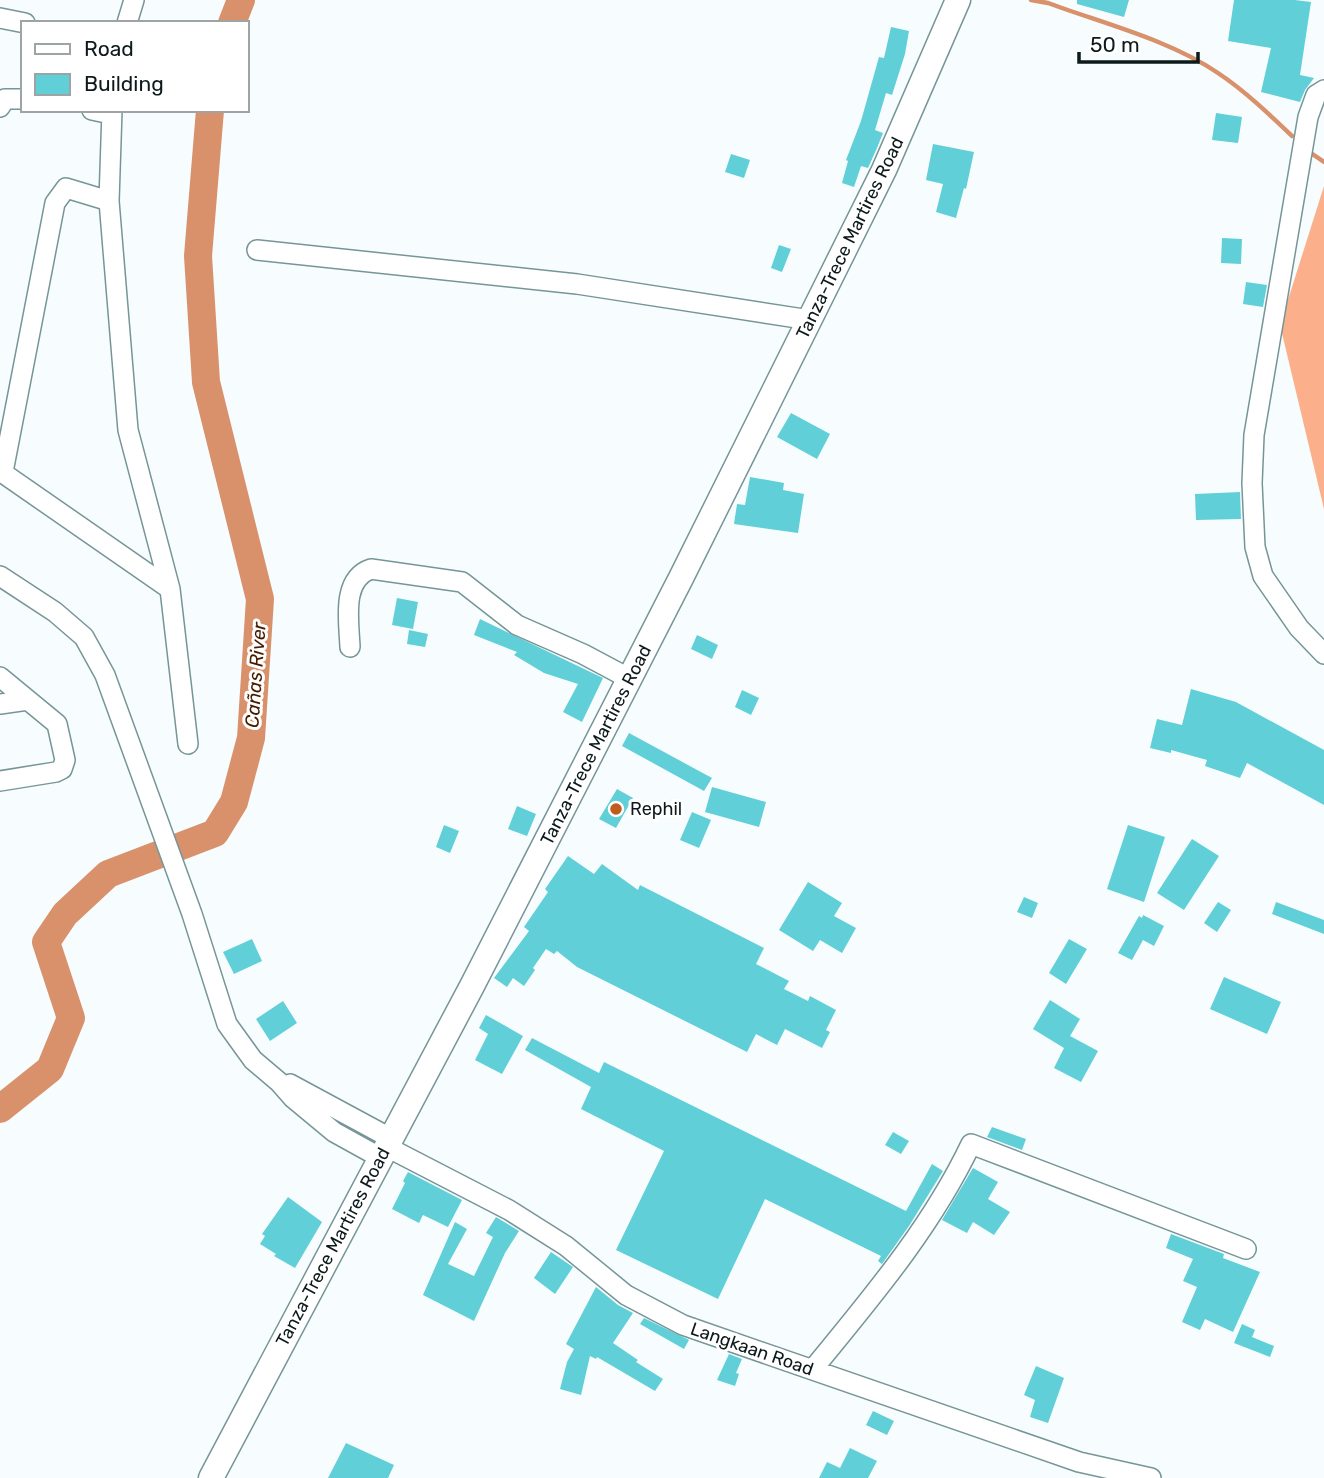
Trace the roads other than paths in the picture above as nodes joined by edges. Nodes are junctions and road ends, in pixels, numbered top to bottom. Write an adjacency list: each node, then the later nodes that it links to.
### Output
1 (134, 0): 4 (street)
2 (958, 0): 12 (main road, Tanza-Trece Martires Road)
3 (0, 18): 5 (street)
4 (128, 21)
5 (21, 22)
6 (1324, 90): 17 (street)
7 (21, 99): 8 (street)
8 (0, 107)
9 (105, 112): 10 (street)
10 (109, 201): 13 (street); 15 (street)
11 (257, 250): 12 (street)
12 (810, 320): 19 (main road, Tanza-Trece Martires Road)
13 (1, 471): 15 (street)
14 (0, 576): 24 (street)
15 (170, 589): 22 (street)
16 (350, 647): 19 (street)
17 (1324, 653)
18 (0, 677): 20 (street)
19 (630, 679): 27 (main road, Tanza-Trece Martires Road)
20 (28, 700): 21 (street); 23 (street)
21 (0, 704)
22 (188, 744)
23 (0, 781)
24 (279, 1082): 25 (street); 26 (street)
25 (361, 1122): 26 (street); 27 (street)
26 (352, 1142): 27 (street)
27 (387, 1148): 29 (street, Langkaan Road); 30 (main road, Tanza-Trece Martires Road)
28 (1246, 1250): 29 (street)
29 (813, 1370): 31 (street, Langkaan Road)
30 (211, 1478)
31 (1151, 1478)

